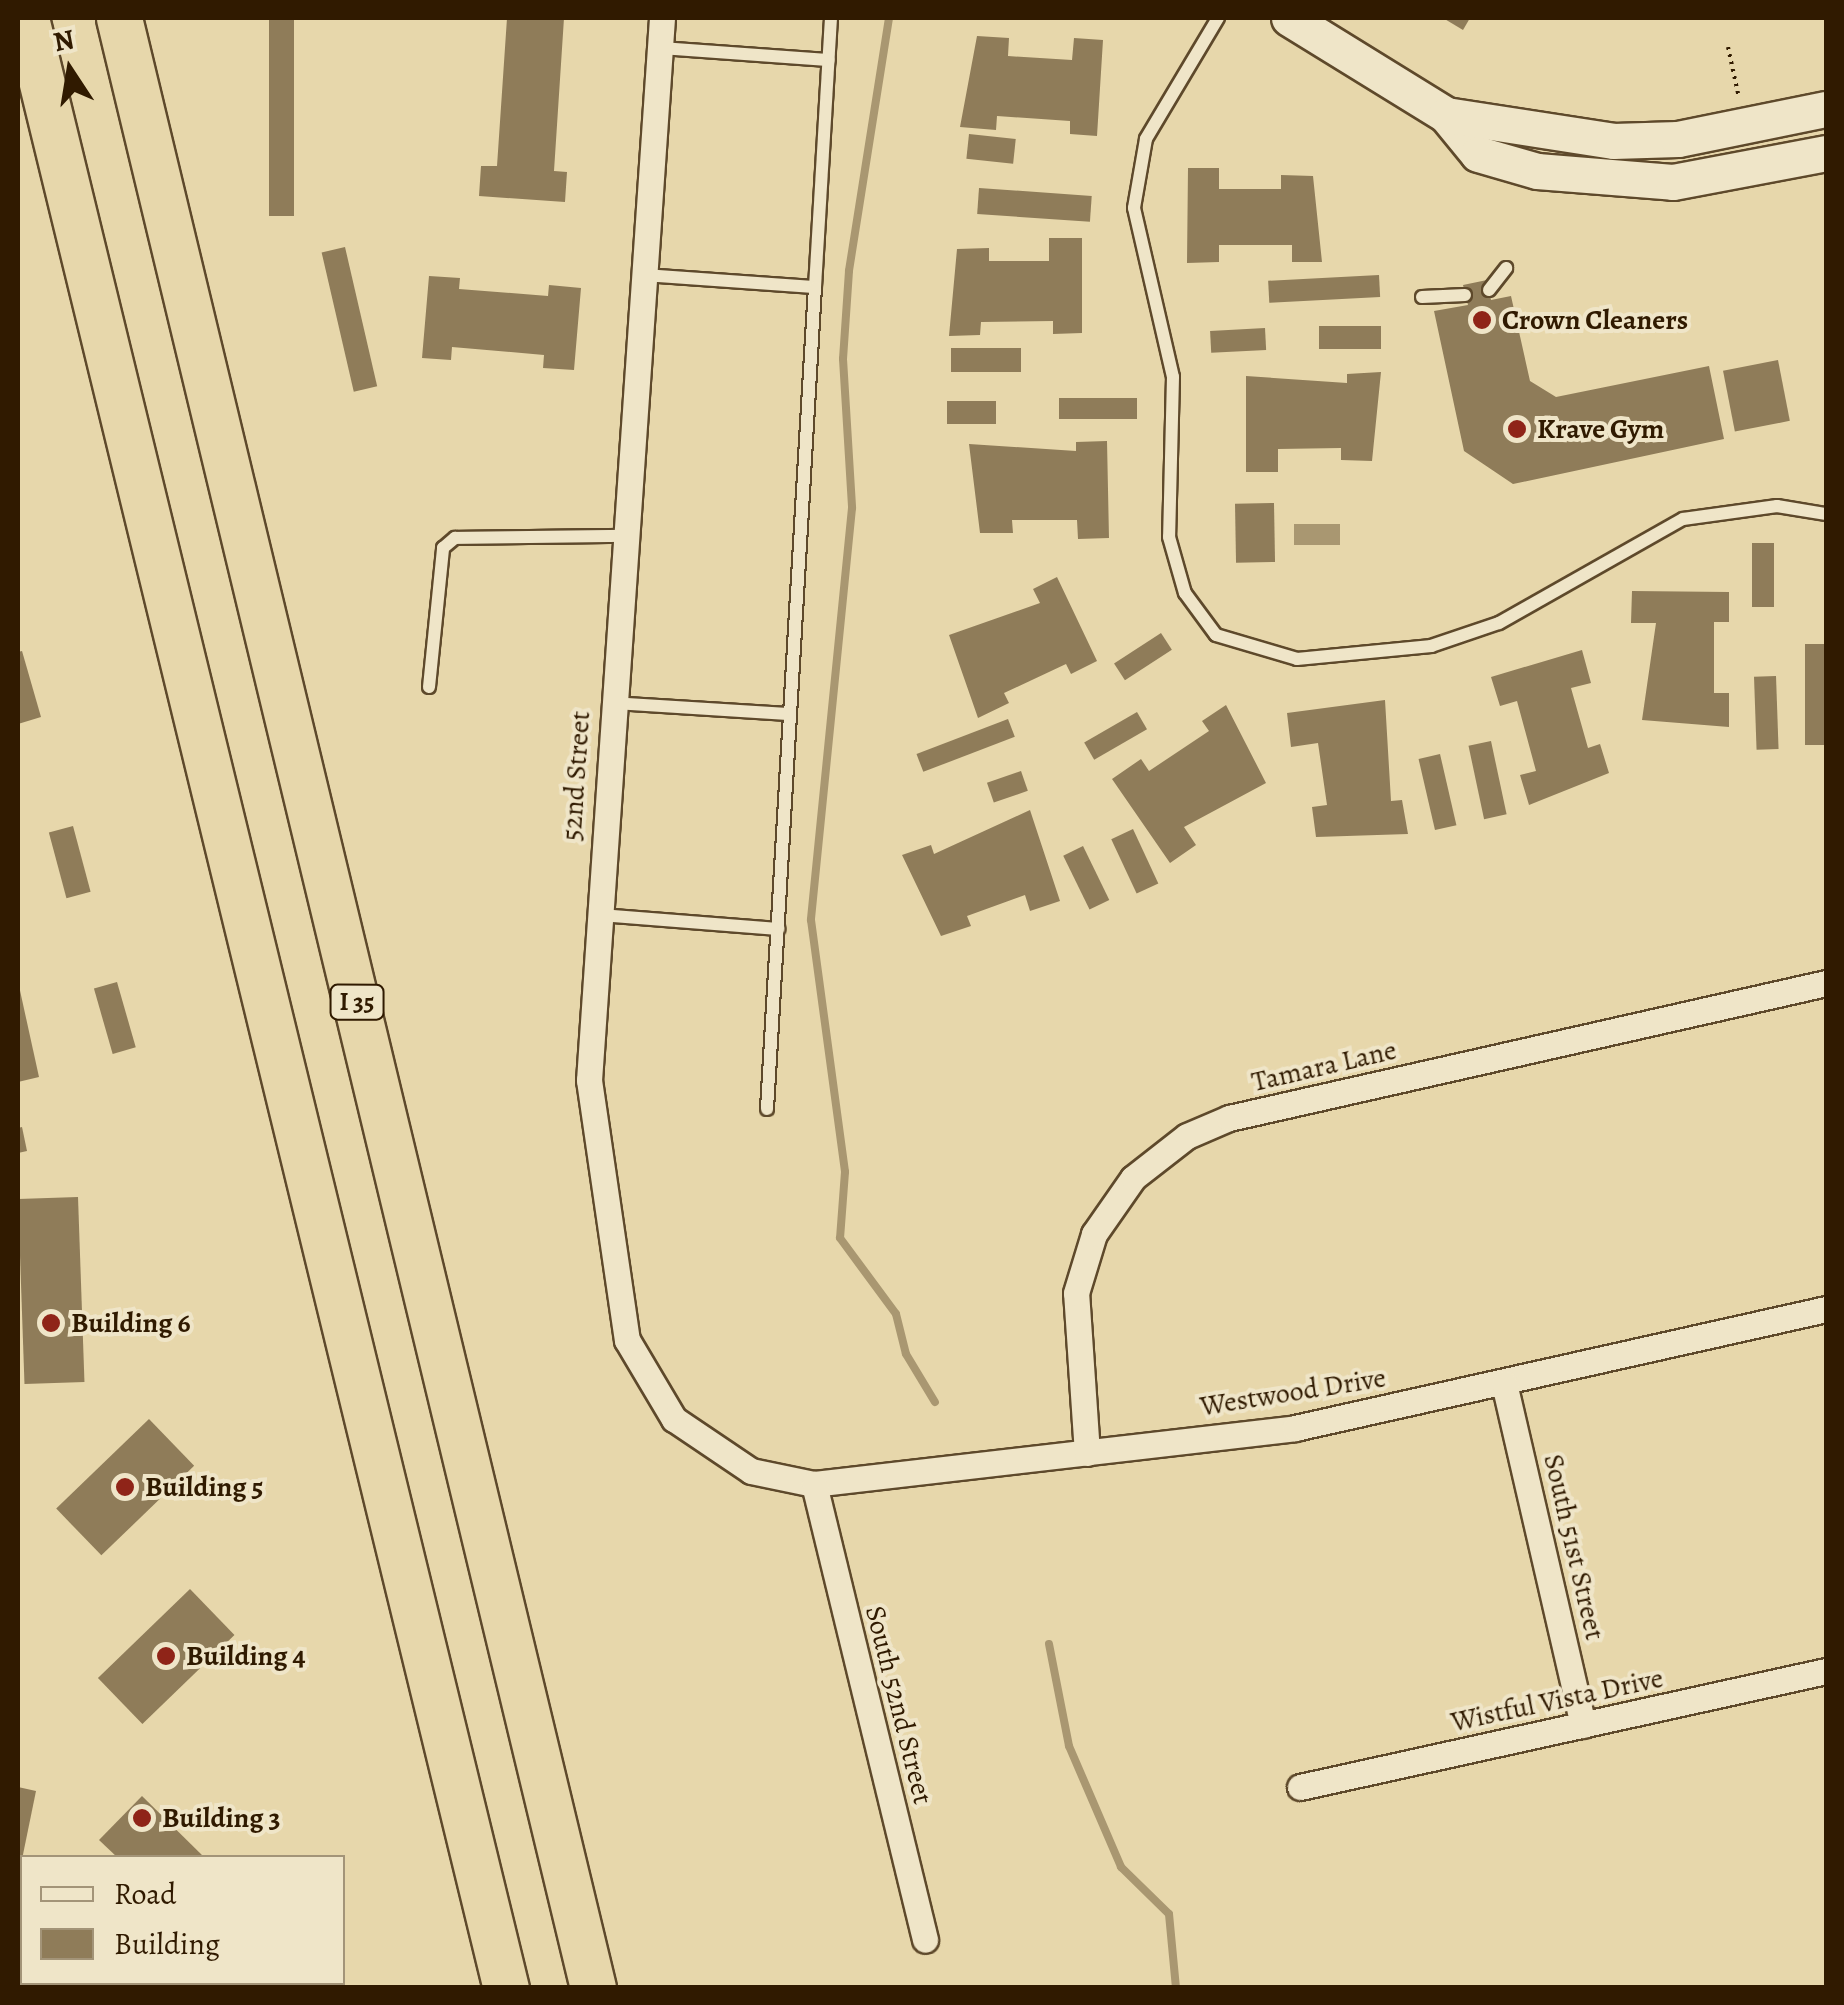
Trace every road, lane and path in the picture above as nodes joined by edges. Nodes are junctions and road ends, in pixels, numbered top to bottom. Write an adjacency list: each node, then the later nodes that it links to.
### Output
1 (26, 18): 38 (highway)
2 (119, 18): 39 (highway, I 35)
3 (662, 18): 8 (street, 52nd Street)
4 (831, 18): 9 (lane)
5 (1218, 18): 20 (lane)
6 (1290, 18): 12 (main road)
7 (1728, 47): 10 (path)
8 (660, 48): 9 (lane); 15 (street, 52nd Street)
9 (828, 60): 16 (lane)
10 (1739, 98)
11 (1826, 109): 12 (main road)
12 (1446, 115): 13 (main road)
13 (1826, 153)
14 (1506, 268): 17 (lane)
15 (643, 275): 16 (lane); 21 (street, 52nd Street)
16 (814, 287): 24 (lane)
17 (1489, 290)
18 (1465, 296): 19 (lane)
19 (1422, 297)
20 (1826, 514)
21 (623, 536): 22 (lane); 23 (street, 52nd Street)
22 (429, 687)
23 (611, 703): 24 (lane); 25 (street, 52nd Street)
24 (790, 714): 26 (lane)
25 (598, 914): 26 (lane); 32 (street, 52nd Street)
26 (778, 929): 28 (lane)
27 (1826, 982): 31 (street, Tamara Lane)
28 (767, 1109)
29 (1826, 1309): 30 (street, Westwood Drive)
30 (1504, 1383): 31 (street, Westwood Drive); 35 (street, South 51st Street)
31 (1087, 1452): 33 (street, Westwood Drive)
32 (761, 1472): 33 (street, Westwood Drive)
33 (814, 1484): 37 (street, South 52nd Street)
34 (1826, 1671): 35 (street, Wistful Vista Drive)
35 (1583, 1726): 36 (street, Wistful Vista Drive)
36 (1300, 1787)
37 (925, 1940)
38 (506, 1988)
39 (593, 1988)

